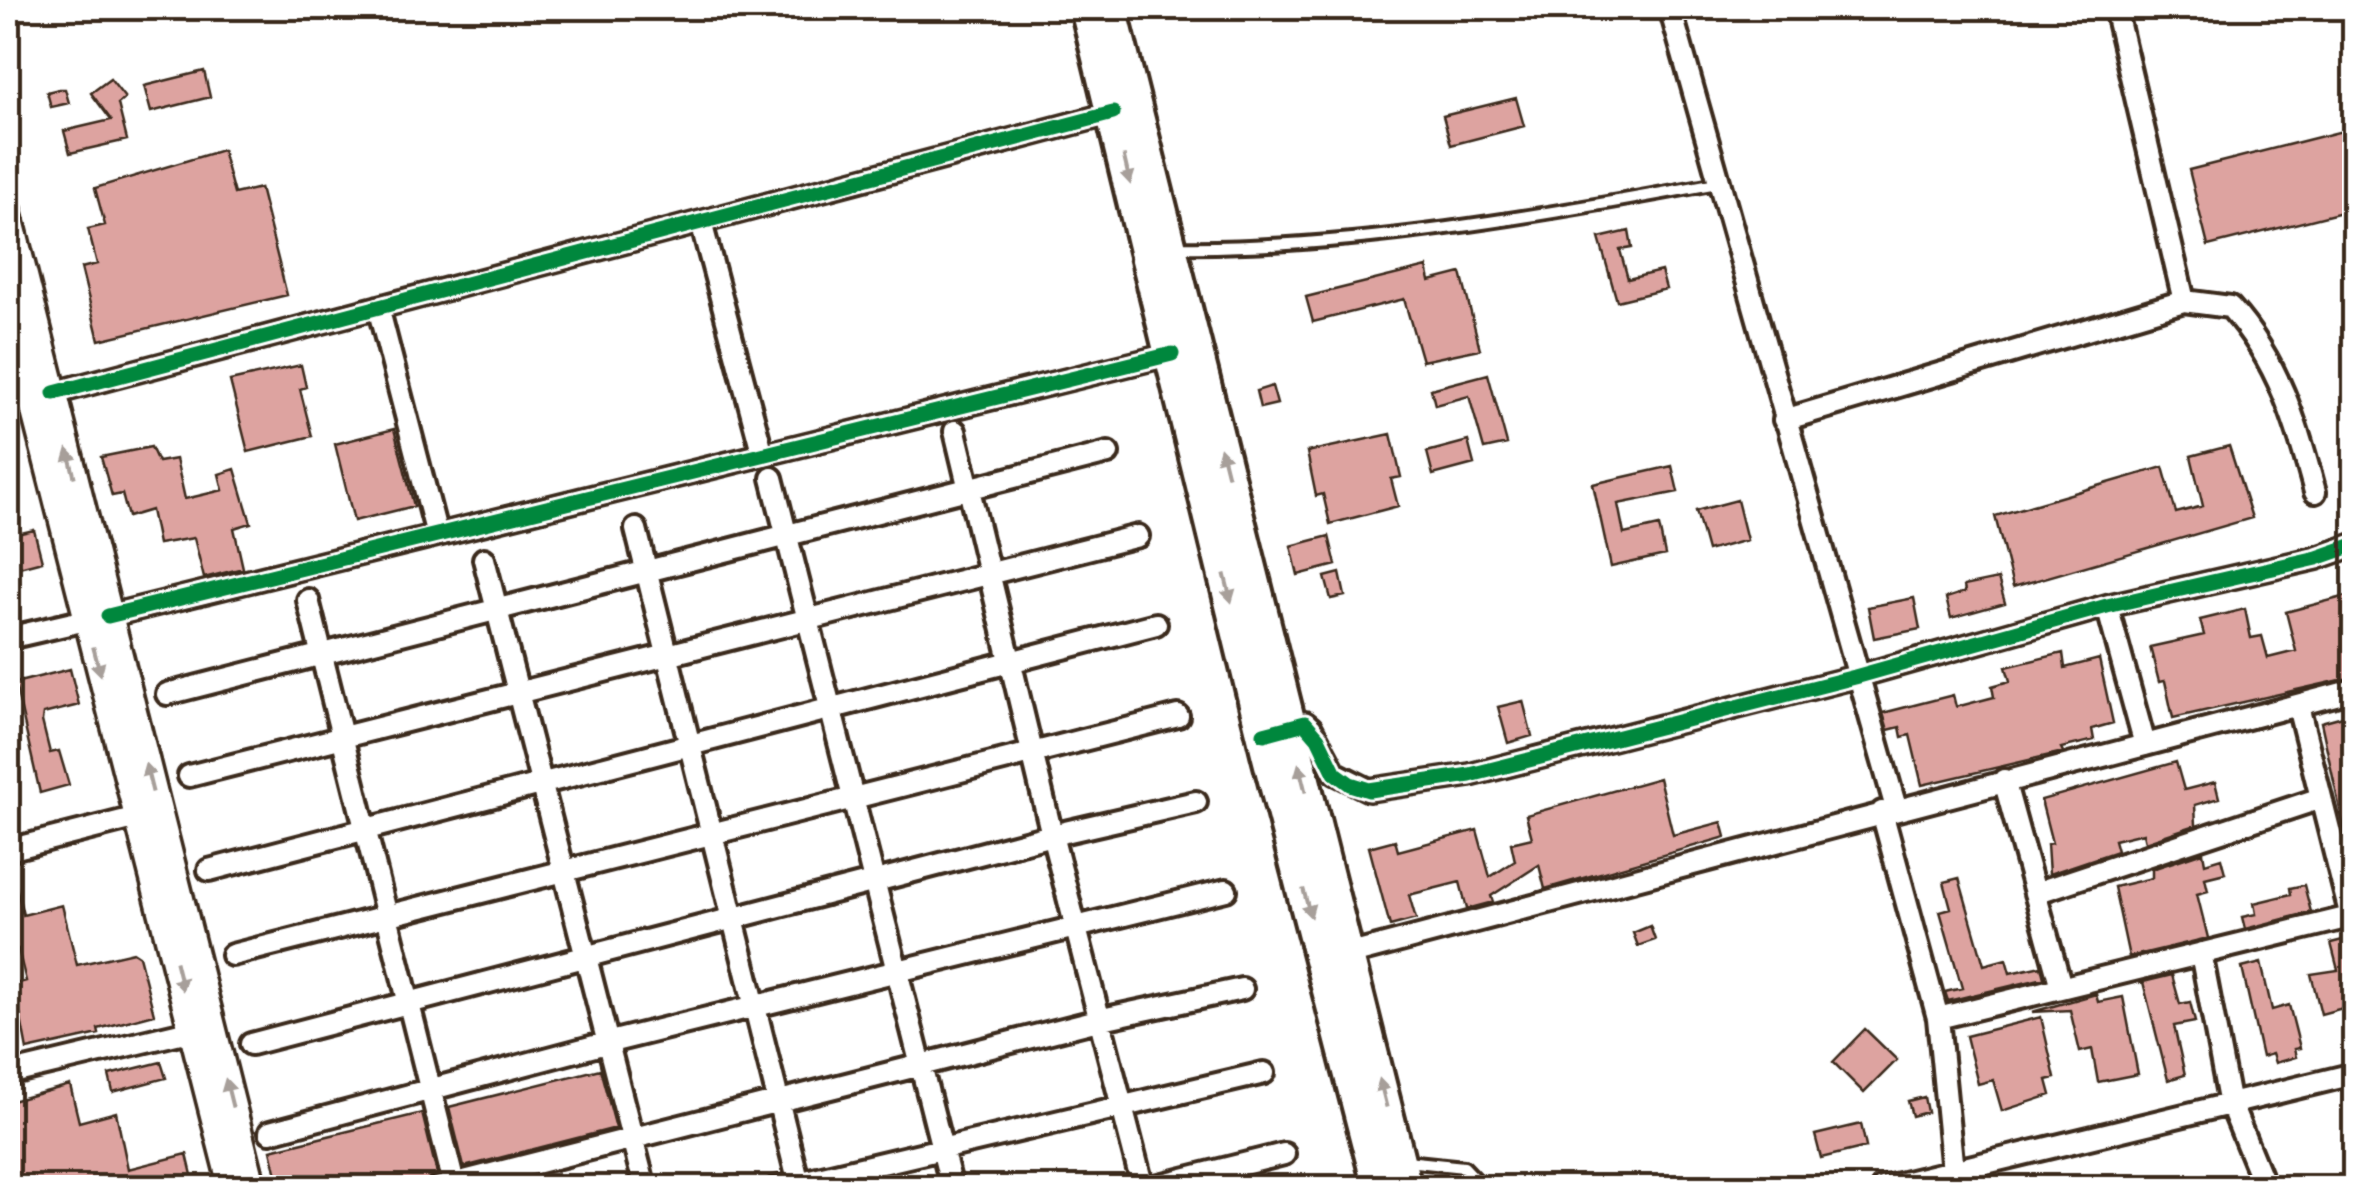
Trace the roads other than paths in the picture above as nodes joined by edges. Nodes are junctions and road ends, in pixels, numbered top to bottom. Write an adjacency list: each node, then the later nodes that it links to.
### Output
1 (1087, 8): 5 (main road)
2 (1110, 8): 9 (main road)
3 (1670, 8): 6 (street)
4 (2115, 8): 10 (street)
5 (1113, 114): 8 (street); 13 (main road, one-way to 13)
6 (1717, 182): 9 (lane); 15 (street)
7 (8, 210): 14 (street)
8 (702, 222): 12 (street); 18 (street)
9 (1173, 247): 47 (main road, one-way to 9)
10 (2184, 302): 15 (street); 21 (street)
11 (8, 307): 14 (street)
12 (378, 307): 14 (street); 24 (street)
13 (1172, 354): 18 (street); 47 (main road, one-way to 47)
14 (31, 397): 33 (street)
15 (1784, 420): 40 (street)
16 (955, 431): 20 (street)
17 (1108, 454): 20 (street)
18 (763, 455): 24 (street)
19 (772, 478): 23 (street)
20 (968, 489): 23 (street); 29 (street)
21 (2315, 492)
22 (636, 528): 28 (street)
23 (785, 533): 28 (street); 34 (street)
24 (437, 535): 33 (street)
25 (1138, 536): 29 (street)
26 (2354, 545): 31 (street)
27 (484, 559): 32 (street)
28 (646, 572): 32 (street); 38 (street)
29 (988, 573): 34 (street); 39 (street)
30 (308, 600): 37 (street)
31 (2107, 606): 40 (street); 50 (street)
32 (496, 609): 37 (street); 43 (street)
33 (97, 618): 36 (street); 59 (street, one-way to 59); 72 (street, one-way to 33)
34 (808, 622): 38 (street); 45 (street)
35 (1156, 624): 39 (street)
36 (8, 638)
37 (321, 652): 42 (street); 48 (street)
38 (667, 658): 43 (street); 49 (street)
39 (1009, 661): 45 (street); 51 (street)
40 (1856, 677): 47 (street); 58 (street)
41 (2354, 690): 44 (street)
42 (167, 694)
43 (518, 694): 48 (street); 54 (street)
44 (2298, 706): 50 (street); 56 (street)
45 (831, 711): 49 (street); 55 (street)
46 (1178, 716): 51 (street)
47 (1276, 730): 75 (main road, one-way to 47); 110 (main road, one-way to 110)
48 (342, 738): 52 (street); 60 (street)
49 (689, 745): 54 (street); 62 (street)
50 (2145, 745): 53 (street)
51 (1035, 754): 55 (street); 61 (street)
52 (188, 776)
53 (2004, 780): 58 (street); 68 (street)
54 (540, 785): 60 (street); 65 (street)
55 (855, 798): 62 (street); 66 (street)
56 (2322, 798): 68 (street); 69 (street)
57 (1196, 802): 61 (street)
58 (1889, 810): 75 (street); 83 (street)
59 (138, 817): 63 (street); 72 (street)
60 (365, 831): 64 (street); 70 (street)
61 (1052, 835): 66 (street); 73 (street)
62 (712, 837): 65 (street); 71 (street)
63 (8, 850)
64 (209, 870)
65 (563, 873): 70 (street); 77 (street)
66 (876, 883): 71 (street); 78 (street)
67 (1226, 890): 73 (street)
68 (2035, 893): 79 (street)
69 (2353, 917): 74 (street)
70 (387, 919): 76 (street); 81 (street)
71 (732, 919): 77 (street); 82 (street)
72 (176, 924): 85 (street, one-way to 85); 105 (street, one-way to 72)
73 (1077, 928): 78 (street); 84 (street)
74 (2202, 952): 79 (street); 93 (street)
75 (1347, 954): 101 (main road, one-way to 75)
76 (232, 955)
77 (584, 957): 81 (street); 86 (street)
78 (897, 970): 82 (street); 88 (street)
79 (2061, 987): 83 (street)
80 (1242, 989): 84 (street)
81 (407, 1004): 87 (street); 92 (street)
82 (754, 1008): 86 (street); 94 (street)
83 (1938, 1018): 100 (street)
84 (1102, 1020): 88 (street); 95 (street)
85 (192, 1030): 90 (street); 104 (street)
86 (606, 1043): 92 (street); 97 (street)
87 (251, 1044)
88 (920, 1065): 94 (street); 98 (street)
89 (1264, 1073): 95 (street)
90 (8, 1074)
91 (2354, 1074): 93 (street)
92 (430, 1091): 96 (street); 103 (street)
93 (2229, 1100): 100 (street); 113 (street)
94 (779, 1101): 97 (street); 102 (street)
95 (1120, 1104): 98 (street); 109 (street)
96 (270, 1132)
97 (632, 1140): 103 (street); 106 (street)
98 (941, 1146): 102 (street); 108 (street)
99 (1284, 1154): 109 (street)
100 (1954, 1172): 112 (street)
101 (1402, 1174): 111 (lane)
102 (799, 1184): 107 (street)
103 (449, 1186)
104 (232, 1188)
105 (253, 1188)
106 (646, 1188)
107 (776, 1188)
108 (952, 1188)
109 (1145, 1188)
110 (1380, 1188)
111 (1484, 1188)
112 (1882, 1188)
113 (2265, 1188)

